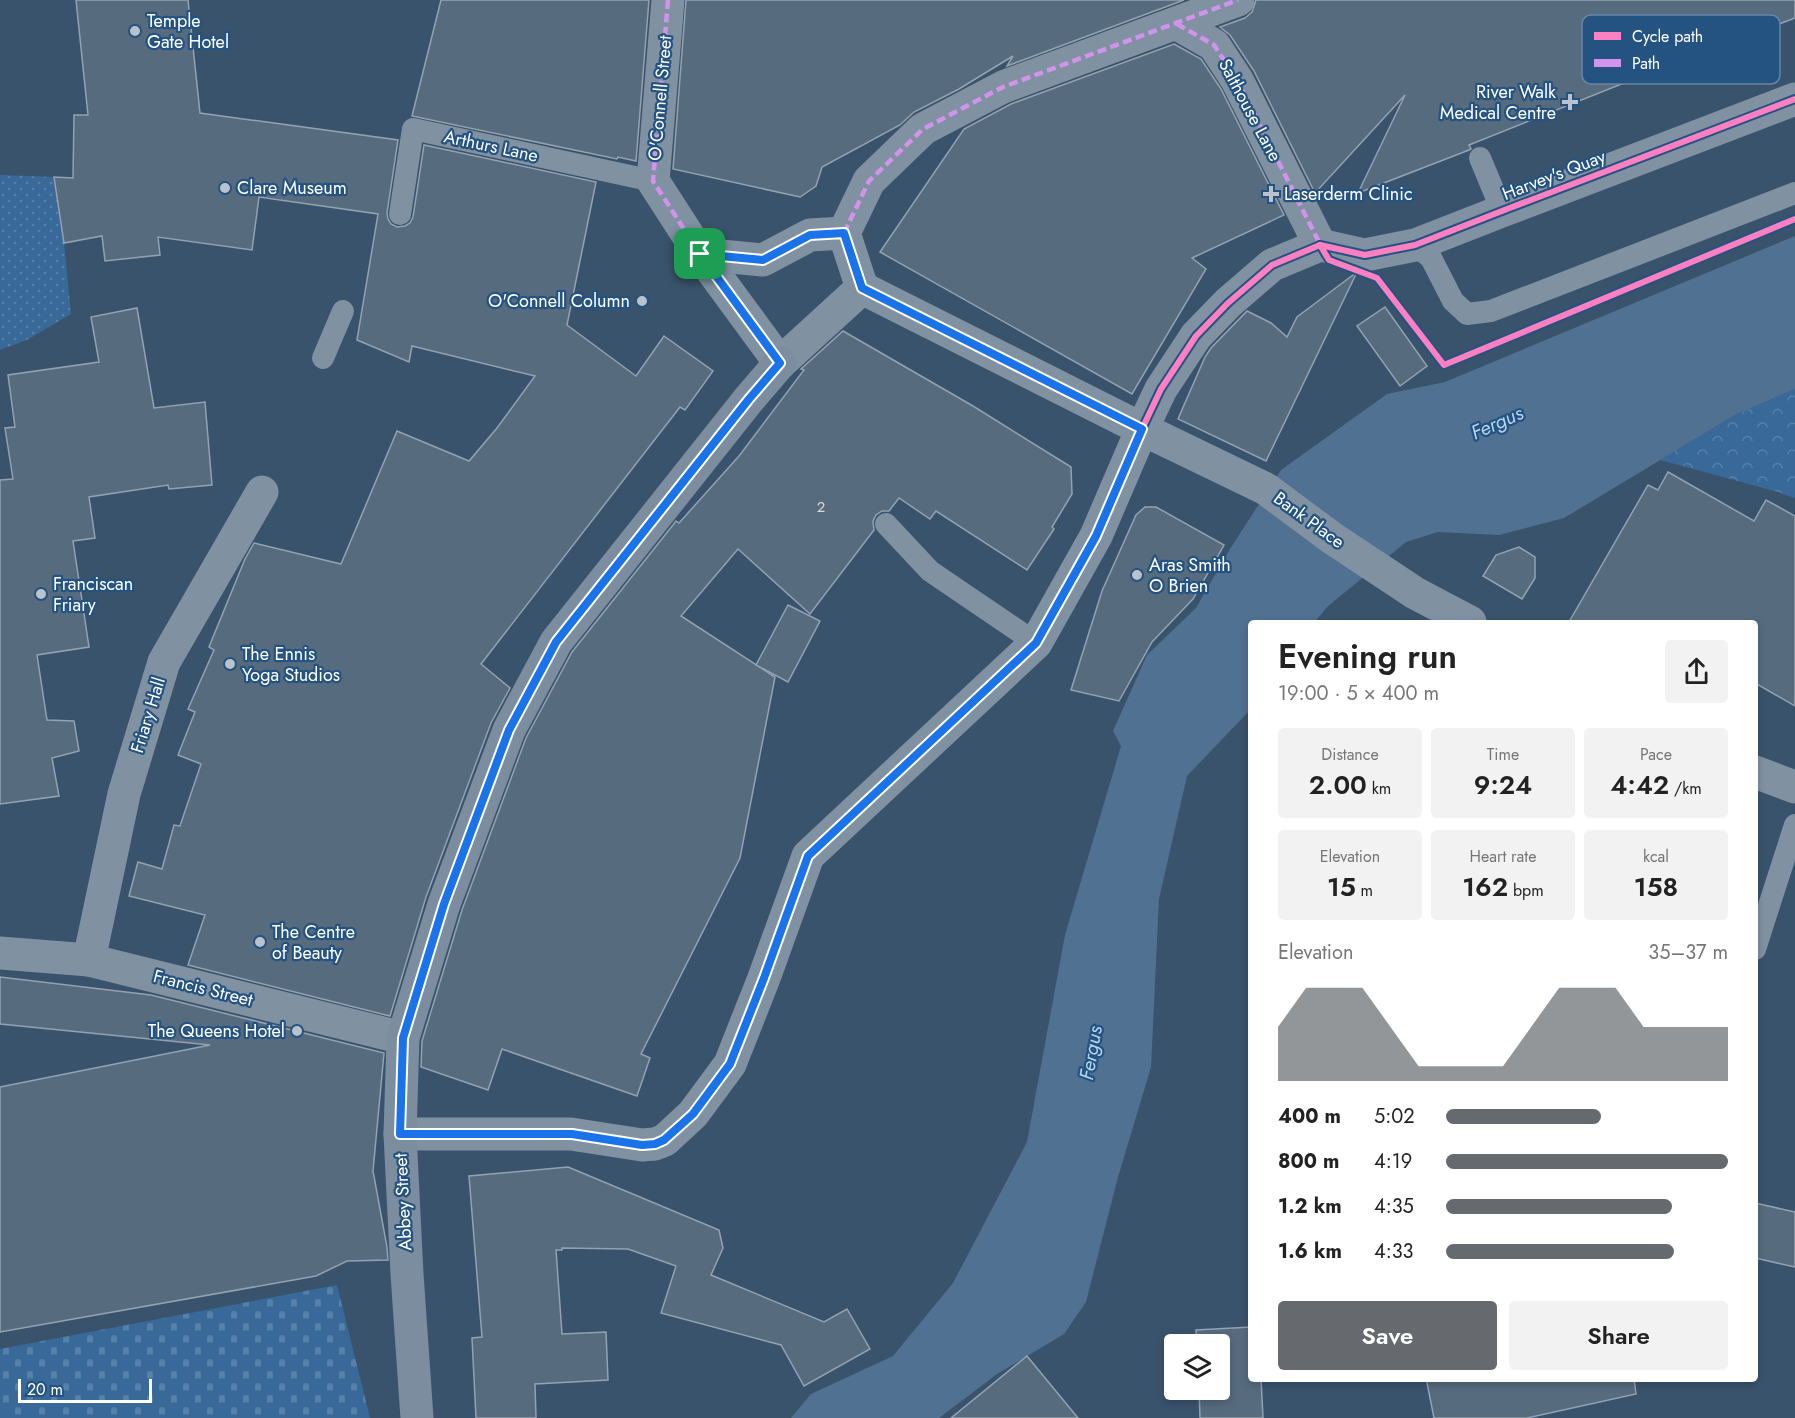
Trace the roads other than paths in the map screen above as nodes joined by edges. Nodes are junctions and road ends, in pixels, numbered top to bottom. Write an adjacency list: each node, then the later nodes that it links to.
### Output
1 (668, 0): 6 (street, O'Connell Street)
2 (1238, 0): 3 (street)
3 (1177, 24): 10 (street); 11 (street, Salthouse Lane)
4 (1795, 99): 8 (street, Harvey's Quay)
5 (1480, 158): 8 (lane)
6 (653, 181): 9 (lane, Arthurs Lane); 13 (street, O'Connell Street)
7 (1795, 193): 12 (lane)
8 (1502, 211): 12 (street, Harvey's Quay)
9 (400, 214)
10 (844, 233): 13 (street); 14 (street)
11 (1320, 245): 12 (street, Harvey's Quay); 18 (street)
12 (1415, 245)
13 (700, 254): 17 (street, O'Connell Street)
14 (862, 288): 17 (street); 18 (street, Bank Place)
15 (343, 311): 16 (lane)
16 (323, 358)
17 (780, 363): 29 (main road, Abbey Street)
18 (1142, 429): 21 (street, Bank Place); 22 (street)
19 (262, 492): 28 (street, Friary Hall)
20 (886, 524): 22 (lane)
21 (1466, 620)
22 (1036, 643): 30 (street)
23 (1758, 773): 24 (street)
24 (1795, 787)
25 (1795, 825): 26 (lane)
26 (1758, 940)
27 (0, 953): 28 (street, Francis Street)
28 (89, 960): 29 (street, Francis Street)
29 (403, 1038): 30 (main road, Abbey Street)
30 (400, 1134): 31 (main road, Abbey Street)
31 (417, 1418)

